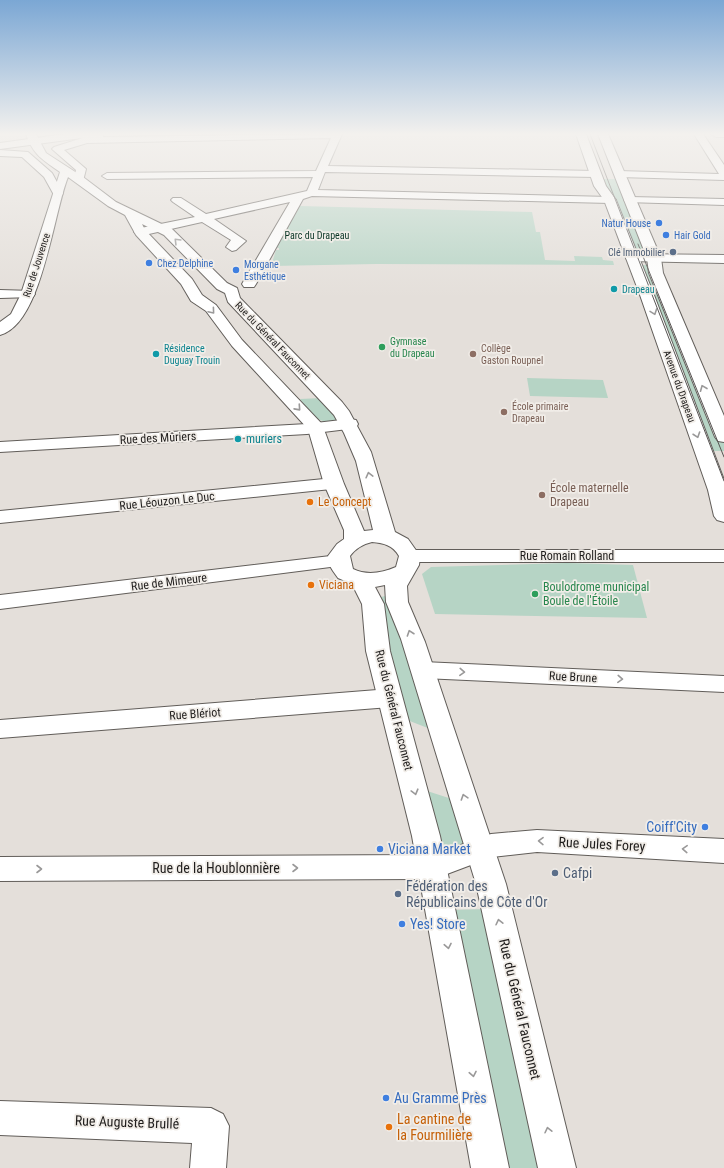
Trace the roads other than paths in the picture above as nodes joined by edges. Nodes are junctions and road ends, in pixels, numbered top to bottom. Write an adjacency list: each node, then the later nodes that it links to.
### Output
1 (65, 189): 7 (street)
2 (69, 189): 7 (main road, Rue de Jouvence)
3 (313, 189): 8 (street)
4 (602, 189): 10 (main road, Avenue du Drapeau)
5 (625, 189): 11 (main road, Avenue du Drapeau)
6 (92, 190): 7 (main road); 14 (main road, Rue du Général Fauconnet)
7 (69, 192): 24 (main road, Rue de Jouvence)
8 (311, 192): 9 (street); 10 (street)
9 (299, 197): 15 (street); 22 (street)
10 (610, 200): 19 (main road, Avenue du Drapeau)
11 (630, 200): 12 (street); 20 (main road, Avenue du Drapeau)
12 (724, 202)
13 (198, 203): 15 (street)
14 (131, 215): 16 (main road, Rue du Général Fauconnet); 17 (main road)
15 (206, 218): 16 (street); 18 (street)
16 (159, 228): 17 (street); 26 (main road, Rue du Général Fauconnet, one-way to 16)
17 (140, 232): 27 (main road, one-way to 27)
18 (232, 247)
19 (632, 258): 20 (street); 31 (main road, Avenue du Drapeau, one-way to 31)
20 (654, 258): 21 (street); 28 (main road, Avenue du Drapeau, one-way to 20)
21 (724, 260)
22 (249, 284)
23 (0, 294): 24 (street)
24 (28, 294): 25 (main road, Rue de Jouvence)
25 (0, 330)
26 (350, 424): 27 (street); 33 (main road, Rue du Général Fauconnet, one-way to 26)
27 (316, 428): 29 (street, Rue des Mûriers); 30 (main road)
28 (724, 437)
29 (0, 447)
30 (334, 484): 32 (street, Rue Léouzon Le Duc); 34 (main road)
31 (724, 516)
32 (0, 517)
33 (388, 538): 34 (main road); 36 (main road)
34 (354, 540): 37 (main road)
35 (724, 556): 36 (street, Rue Romain Rolland)
36 (406, 564): 37 (main road); 39 (main road, Rue du Général Fauconnet, one-way to 36)
37 (349, 570): 38 (street, Rue de Mimeure); 41 (main road, Rue du Général Fauconnet)
38 (0, 602)
39 (423, 670): 40 (street, Rue Brune, one-way to 40); 43 (main road, Rue du Général Fauconnet, one-way to 39)
40 (724, 684)
41 (390, 698): 42 (street, Rue Blériot); 45 (main road, Rue du Général Fauconnet, one-way to 45)
42 (0, 729)
43 (481, 850): 44 (street, Rue Jules Forey, one-way to 43); 45 (street); 50 (main road, Rue du Général Fauconnet, one-way to 43)
44 (724, 851)
45 (431, 866): 46 (street, Rue de la Houblonnière, one-way to 45); 49 (main road, Rue du Général Fauconnet, one-way to 49)
46 (0, 869)
47 (0, 1118): 48 (street, Rue Auguste Brullé)
48 (208, 1168)
49 (490, 1168)
50 (557, 1168)

